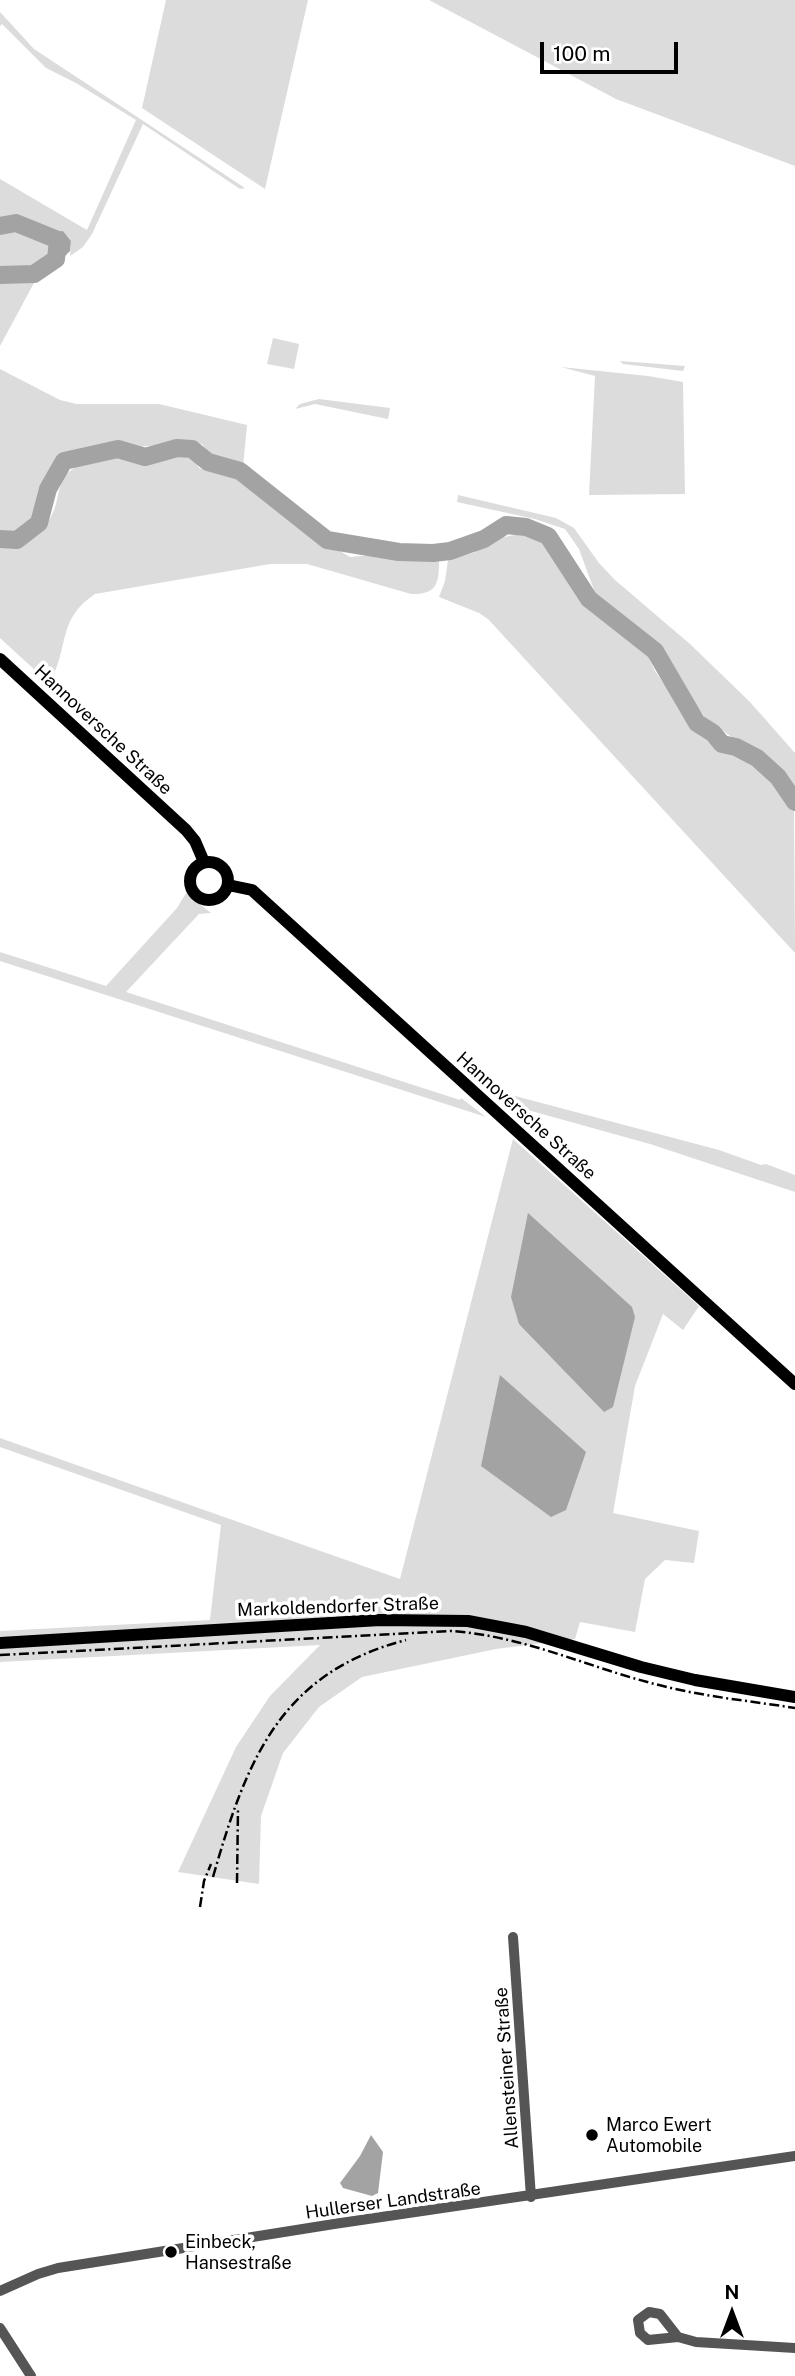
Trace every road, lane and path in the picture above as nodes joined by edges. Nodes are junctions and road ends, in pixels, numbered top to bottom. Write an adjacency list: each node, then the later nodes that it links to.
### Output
1 (0, 659): 2 (main road, Hannoversche Straße)
2 (204, 862): 3 (main road, Hannoversche Straße); 3 (main road)
3 (228, 885): 4 (main road, Hannoversche Straße)
4 (795, 1384)
5 (0, 1643): 6 (main road, Markoldendorfer Straße)
6 (795, 1697)
7 (513, 1937): 9 (street, Allensteiner Straße)
8 (795, 2156): 9 (street, Hullerser Landstraße)
9 (531, 2197): 10 (street, Hullerser Landstraße)
10 (0, 2291)
11 (0, 2328): 14 (street)
12 (678, 2337): 13 (street)
13 (795, 2348)
14 (30, 2376)

